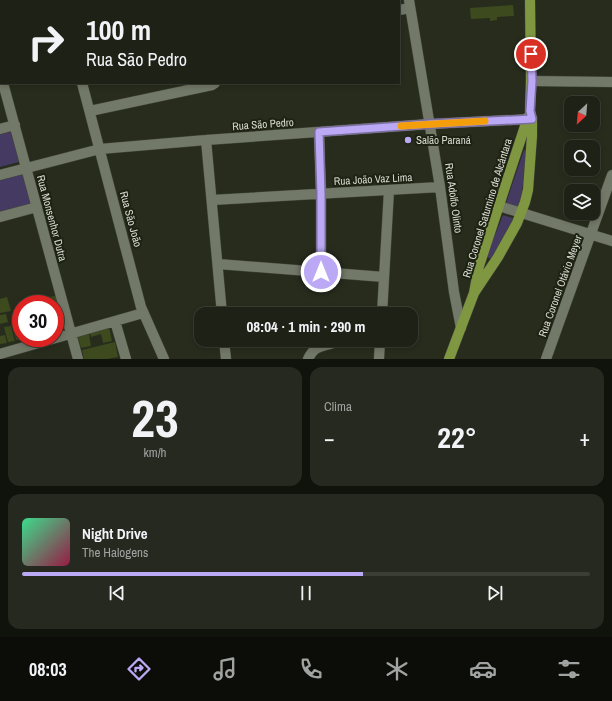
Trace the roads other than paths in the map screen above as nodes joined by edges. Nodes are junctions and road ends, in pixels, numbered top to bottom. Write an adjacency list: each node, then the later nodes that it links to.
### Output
1 (530, 0): 4 (main road)
2 (409, 4): 3 (street); 11 (street, Rua Adolfo Olinto)
3 (400, 9)
4 (532, 81): 5 (street); 10 (main road)
5 (612, 82)
6 (3, 84): 12 (street, Rua Monsenhor Dutra)
7 (82, 84): 9 (street, Rua São João)
8 (212, 84): 9 (street)
9 (90, 111): 16 (street, Rua São João)
10 (530, 116): 11 (street, Rua São Pedro); 24 (main road, Rua Coronel Saturnino de Alcântara); 26 (main road, Rua Coronel Saturnino de Alcântara)
11 (430, 124): 14 (street, Rua São Pedro); 20 (street, Rua Adolfo Olinto)
12 (15, 125): 13 (street); 17 (street, Rua Monsenhor Dutra)
13 (0, 129)
14 (319, 132): 15 (street, Rua São Pedro); 22 (street)
15 (206, 140): 16 (street, Rua São Pedro); 23 (street)
16 (100, 149): 17 (street, Rua São Pedro); 38 (street, Rua São João)
17 (26, 168): 18 (street, Rua São Pedro); 25 (street, Rua Monsenhor Dutra)
18 (0, 175)
19 (612, 176): 28 (street, Rua Coronel Otávio Meyer)
20 (440, 186): 21 (street, Rua João Vaz Lima); 33 (street, Rua Adolfo Olinto)
21 (389, 190): 22 (street, Rua João Vaz Lima); 32 (street)
22 (321, 194): 23 (street, Rua João Vaz Lima); 31 (street)
23 (212, 200): 30 (street)
24 (499, 206): 26 (street); 34 (main road, Rua Coronel Saturnino de Alcântara)
25 (37, 207): 27 (street); 41 (street, Rua Monsenhor Dutra)
26 (521, 213): 28 (street); 34 (main road, Rua Coronel Saturnino de Alcântara)
27 (0, 217)
28 (591, 234): 29 (street); 53 (street, Rua Coronel Otávio Meyer)
29 (612, 241)
30 (218, 264): 31 (street); 36 (street)
31 (321, 272): 32 (street)
32 (384, 277): 37 (street)
33 (454, 292): 35 (street); 40 (street, Rua Adolfo Olinto)
34 (474, 293): 35 (main road, Rua Coronel Saturnino de Alcântara)
35 (471, 304): 40 (main road, Rua Coronel Saturnino de Alcântara)
36 (221, 307)
37 (382, 307)
38 (143, 313): 39 (street); 48 (street, Rua São João)
39 (115, 321): 41 (street); 47 (street)
40 (461, 328): 52 (main road, Rua Coronel Saturnino de Alcântara)
41 (71, 333): 45 (street); 46 (street, Rua Monsenhor Dutra)
42 (225, 347): 49 (street)
43 (318, 347): 50 (street)
44 (380, 347): 51 (street)
45 (0, 354)
46 (78, 359)
47 (126, 359)
48 (164, 359)
49 (226, 359)
50 (308, 359)
51 (379, 359)
52 (449, 359)
53 (546, 359)

